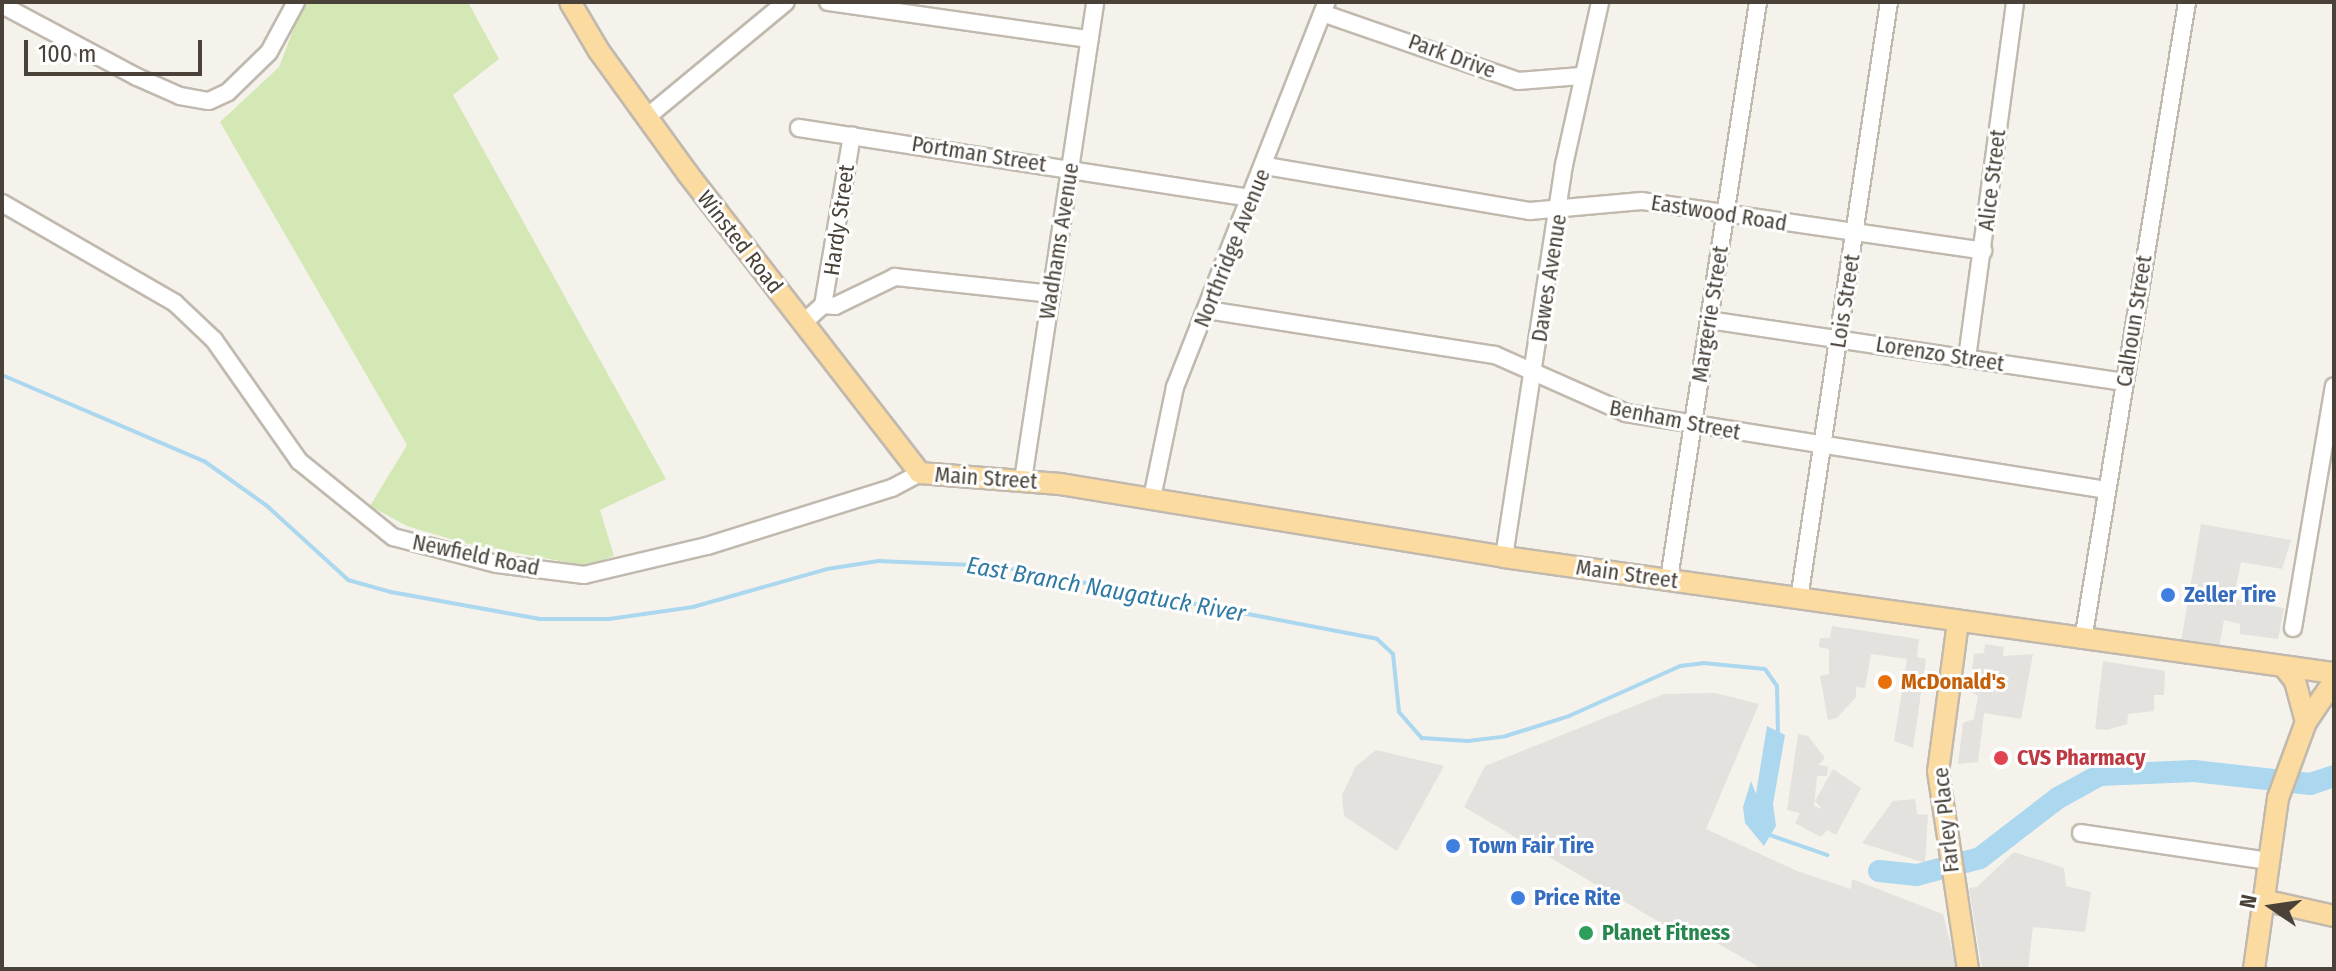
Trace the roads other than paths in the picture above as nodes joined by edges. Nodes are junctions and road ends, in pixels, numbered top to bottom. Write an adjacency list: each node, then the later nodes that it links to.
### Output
1 (296, 2): 11 (street)
2 (570, 2): 15 (main road, Winsted Road)
3 (786, 2): 15 (street)
4 (828, 2): 13 (street)
5 (1095, 2): 13 (street, Wadhams Avenue)
6 (1600, 2): 14 (street, Dawes Avenue)
7 (1758, 2): 23 (street, Margerie Street)
8 (1889, 2): 24 (street, Lois Street)
9 (2015, 2): 25 (street, Alice Street)
10 (2187, 2): 34 (street, Calhoun Street)
11 (2, 5)
12 (1326, 8): 14 (street, Park Drive); 18 (street, Northridge Avenue)
13 (1089, 39): 19 (street, Wadhams Avenue)
14 (1581, 76): 22 (street, Dawes Avenue)
15 (647, 117): 30 (main road, Winsted Road)
16 (799, 128): 17 (street, Portman Street)
17 (852, 135): 19 (street, Portman Street); 27 (street, Hardy Street)
18 (1266, 166): 20 (street, Northridge Avenue); 22 (street, Eastwood Road)
19 (1070, 167): 20 (street, Portman Street); 26 (street, Wadhams Avenue)
20 (1252, 198): 28 (street, Northridge Avenue)
21 (2, 203): 38 (street, Newfield Road)
22 (1559, 211): 23 (street, Eastwood Road); 33 (street, Dawes Avenue)
23 (1726, 214): 24 (street, Eastwood Road); 29 (street, Margerie Street)
24 (1855, 235): 25 (street, Eastwood Road); 31 (street, Lois Street)
25 (1983, 251): 32 (street, Alice Street)
26 (1051, 294): 27 (street); 39 (street, Wadhams Avenue)
27 (823, 305): 30 (street)
28 (1207, 310): 33 (street, Benham Street); 41 (street, Northridge Avenue)
29 (1709, 320): 31 (street, Lorenzo Street); 36 (street, Margerie Street)
30 (803, 323): 38 (main road, Winsted Road)
31 (1839, 339): 32 (street, Lorenzo Street); 37 (street, Lois Street)
32 (1967, 358): 34 (street, Lorenzo Street)
33 (1535, 368): 36 (street, Benham Street); 42 (street, Dawes Avenue)
34 (2124, 382): 40 (street, Calhoun Street)
35 (2334, 386): 46 (street)
36 (1692, 426): 37 (street, Benham Street); 43 (street, Margerie Street)
37 (1823, 446): 40 (street, Benham Street); 44 (street, Lois Street)
38 (920, 473): 39 (main road, Main Street)
39 (1023, 480): 41 (main road, Main Street)
40 (2106, 490): 47 (street, Calhoun Street)
41 (1152, 498): 42 (main road, Main Street)
42 (1504, 557): 43 (main road, Main Street)
43 (1669, 579): 44 (main road, Main Street)
44 (1799, 599): 45 (main road, Main Street)
45 (1958, 622): 47 (main road, Main Street); 56 (main road, Farley Place)
46 (2293, 628)
47 (2083, 640): 48 (main road, Main Street)
48 (2285, 668): 49 (main road, Main Street); 51 (main road)
49 (2334, 673)
50 (2334, 681): 51 (main road)
51 (2306, 722): 53 (main road)
52 (2081, 833): 53 (street)
53 (2269, 861): 54 (main road)
54 (2263, 900): 55 (main road); 57 (main road)
55 (2334, 916)
56 (1968, 969)
57 (2254, 969)

